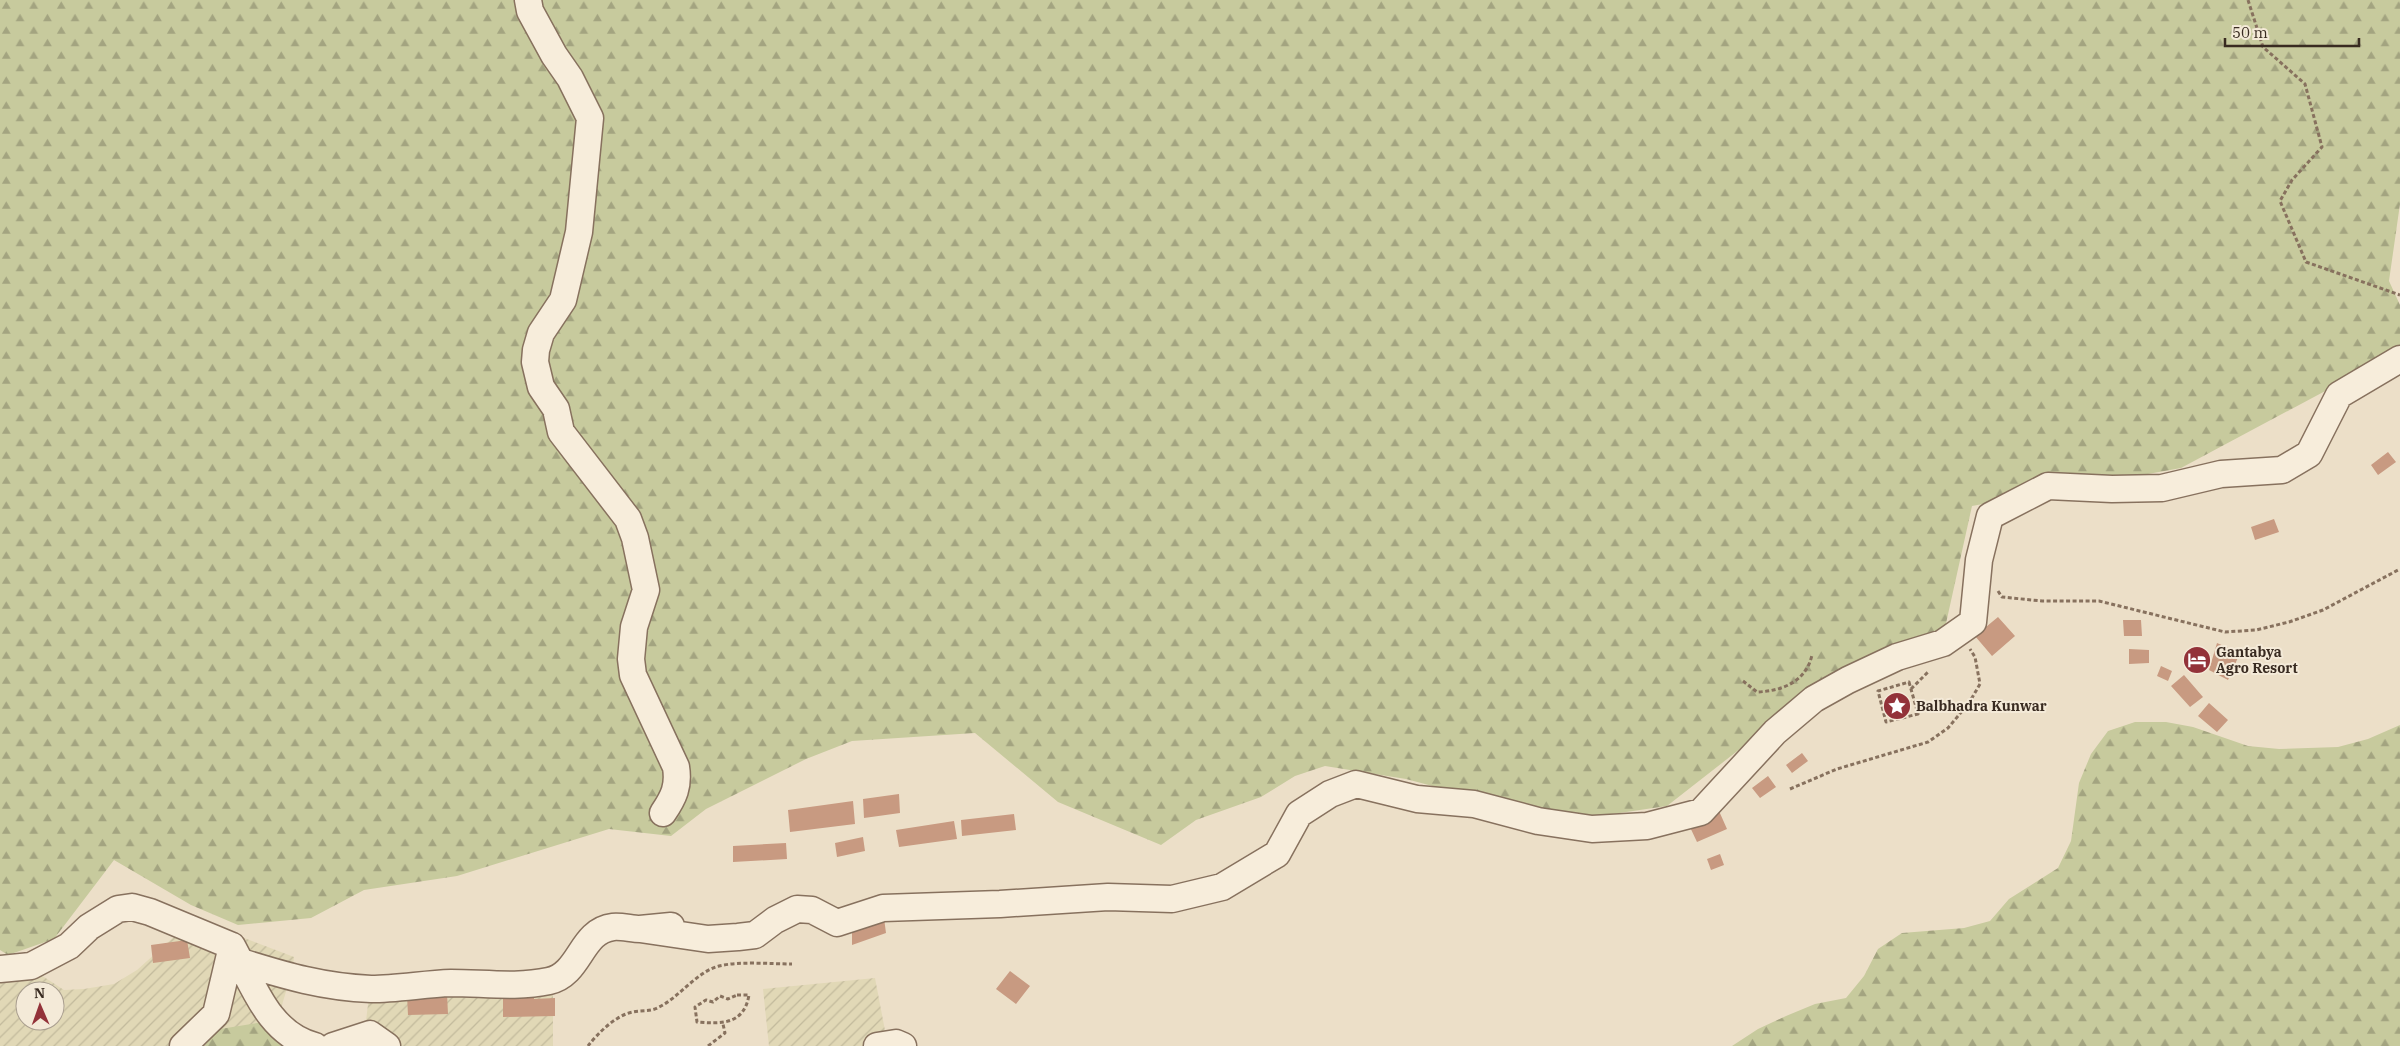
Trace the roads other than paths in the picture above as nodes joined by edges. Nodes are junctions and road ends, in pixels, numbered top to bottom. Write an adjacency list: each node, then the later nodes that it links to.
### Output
1 (528, 0): 3 (street)
2 (2400, 359): 5 (street)
3 (663, 813)
4 (672, 926): 5 (street)
5 (640, 929): 6 (street)
6 (236, 954): 7 (street); 8 (street); 9 (street)
7 (0, 969)
8 (183, 1046)
9 (315, 1046)
10 (333, 1046): 11 (street)
11 (387, 1046)
12 (877, 1046): 13 (street)
13 (904, 1046)

